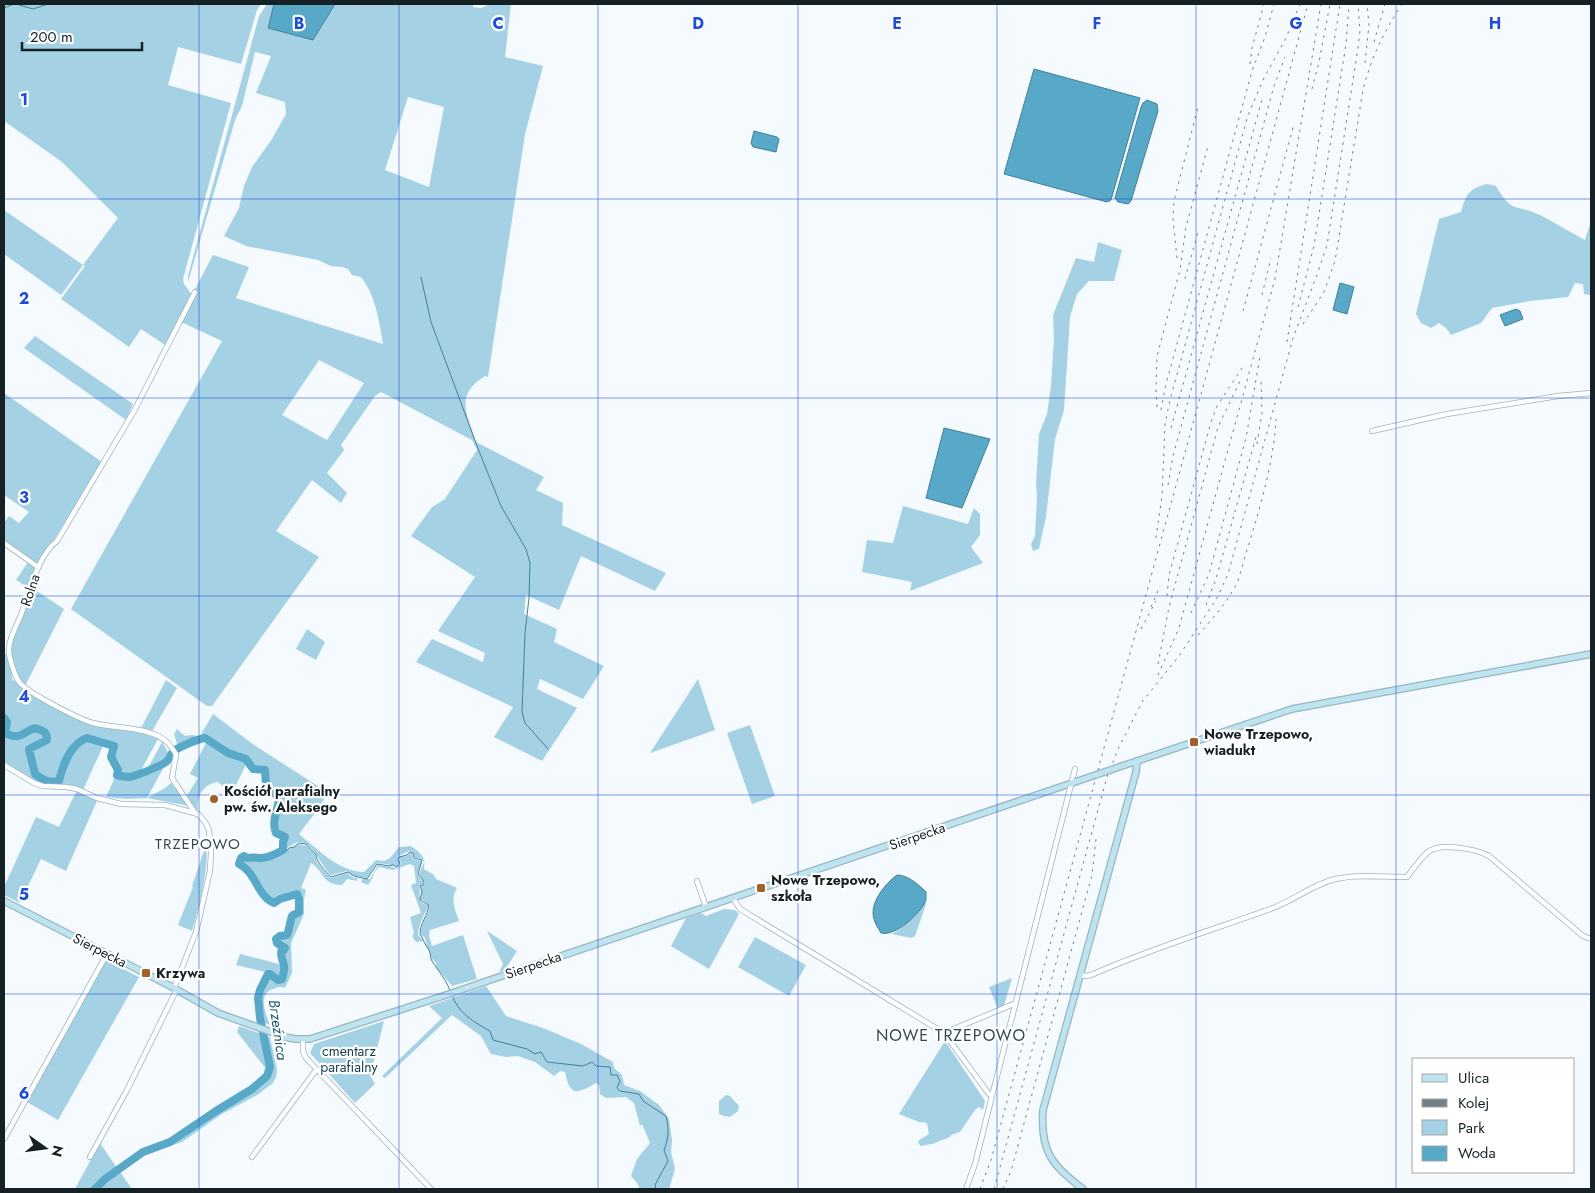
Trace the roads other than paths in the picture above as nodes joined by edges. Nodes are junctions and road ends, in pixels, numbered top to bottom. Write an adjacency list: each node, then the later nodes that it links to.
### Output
1 (195, 292): 5 (street, Rolna)
2 (1591, 393): 3 (street)
3 (1372, 431)
4 (4, 543): 5 (street)
5 (38, 567): 11 (street, Rolna)
6 (1591, 654): 7 (street, Sierpecka)
7 (1137, 761): 10 (street, Sierpecka, bridge); 18 (street)
8 (4, 765): 11 (street)
9 (1075, 769): 10 (street)
10 (1074, 782): 13 (street, Sierpecka); 20 (street)
11 (195, 813): 19 (street)
12 (697, 881): 15 (street)
13 (733, 898): 15 (street, Sierpecka); 21 (street)
14 (4, 901): 17 (street, Sierpecka)
15 (706, 907): 22 (street, Sierpecka)
16 (1591, 939): 18 (street)
17 (106, 954): 19 (street, Sierpecka); 25 (street)
18 (1080, 975): 30 (street)
19 (176, 988): 22 (street, Sierpecka); 26 (street)
20 (1016, 1003): 21 (street); 24 (street)
21 (944, 1033): 24 (street)
22 (303, 1040): 23 (street)
23 (316, 1070): 27 (street); 28 (street)
24 (992, 1096): 29 (street)
25 (4, 1139)
26 (90, 1157)
27 (252, 1157)
28 (431, 1189)
29 (966, 1189)
30 (1083, 1189)

